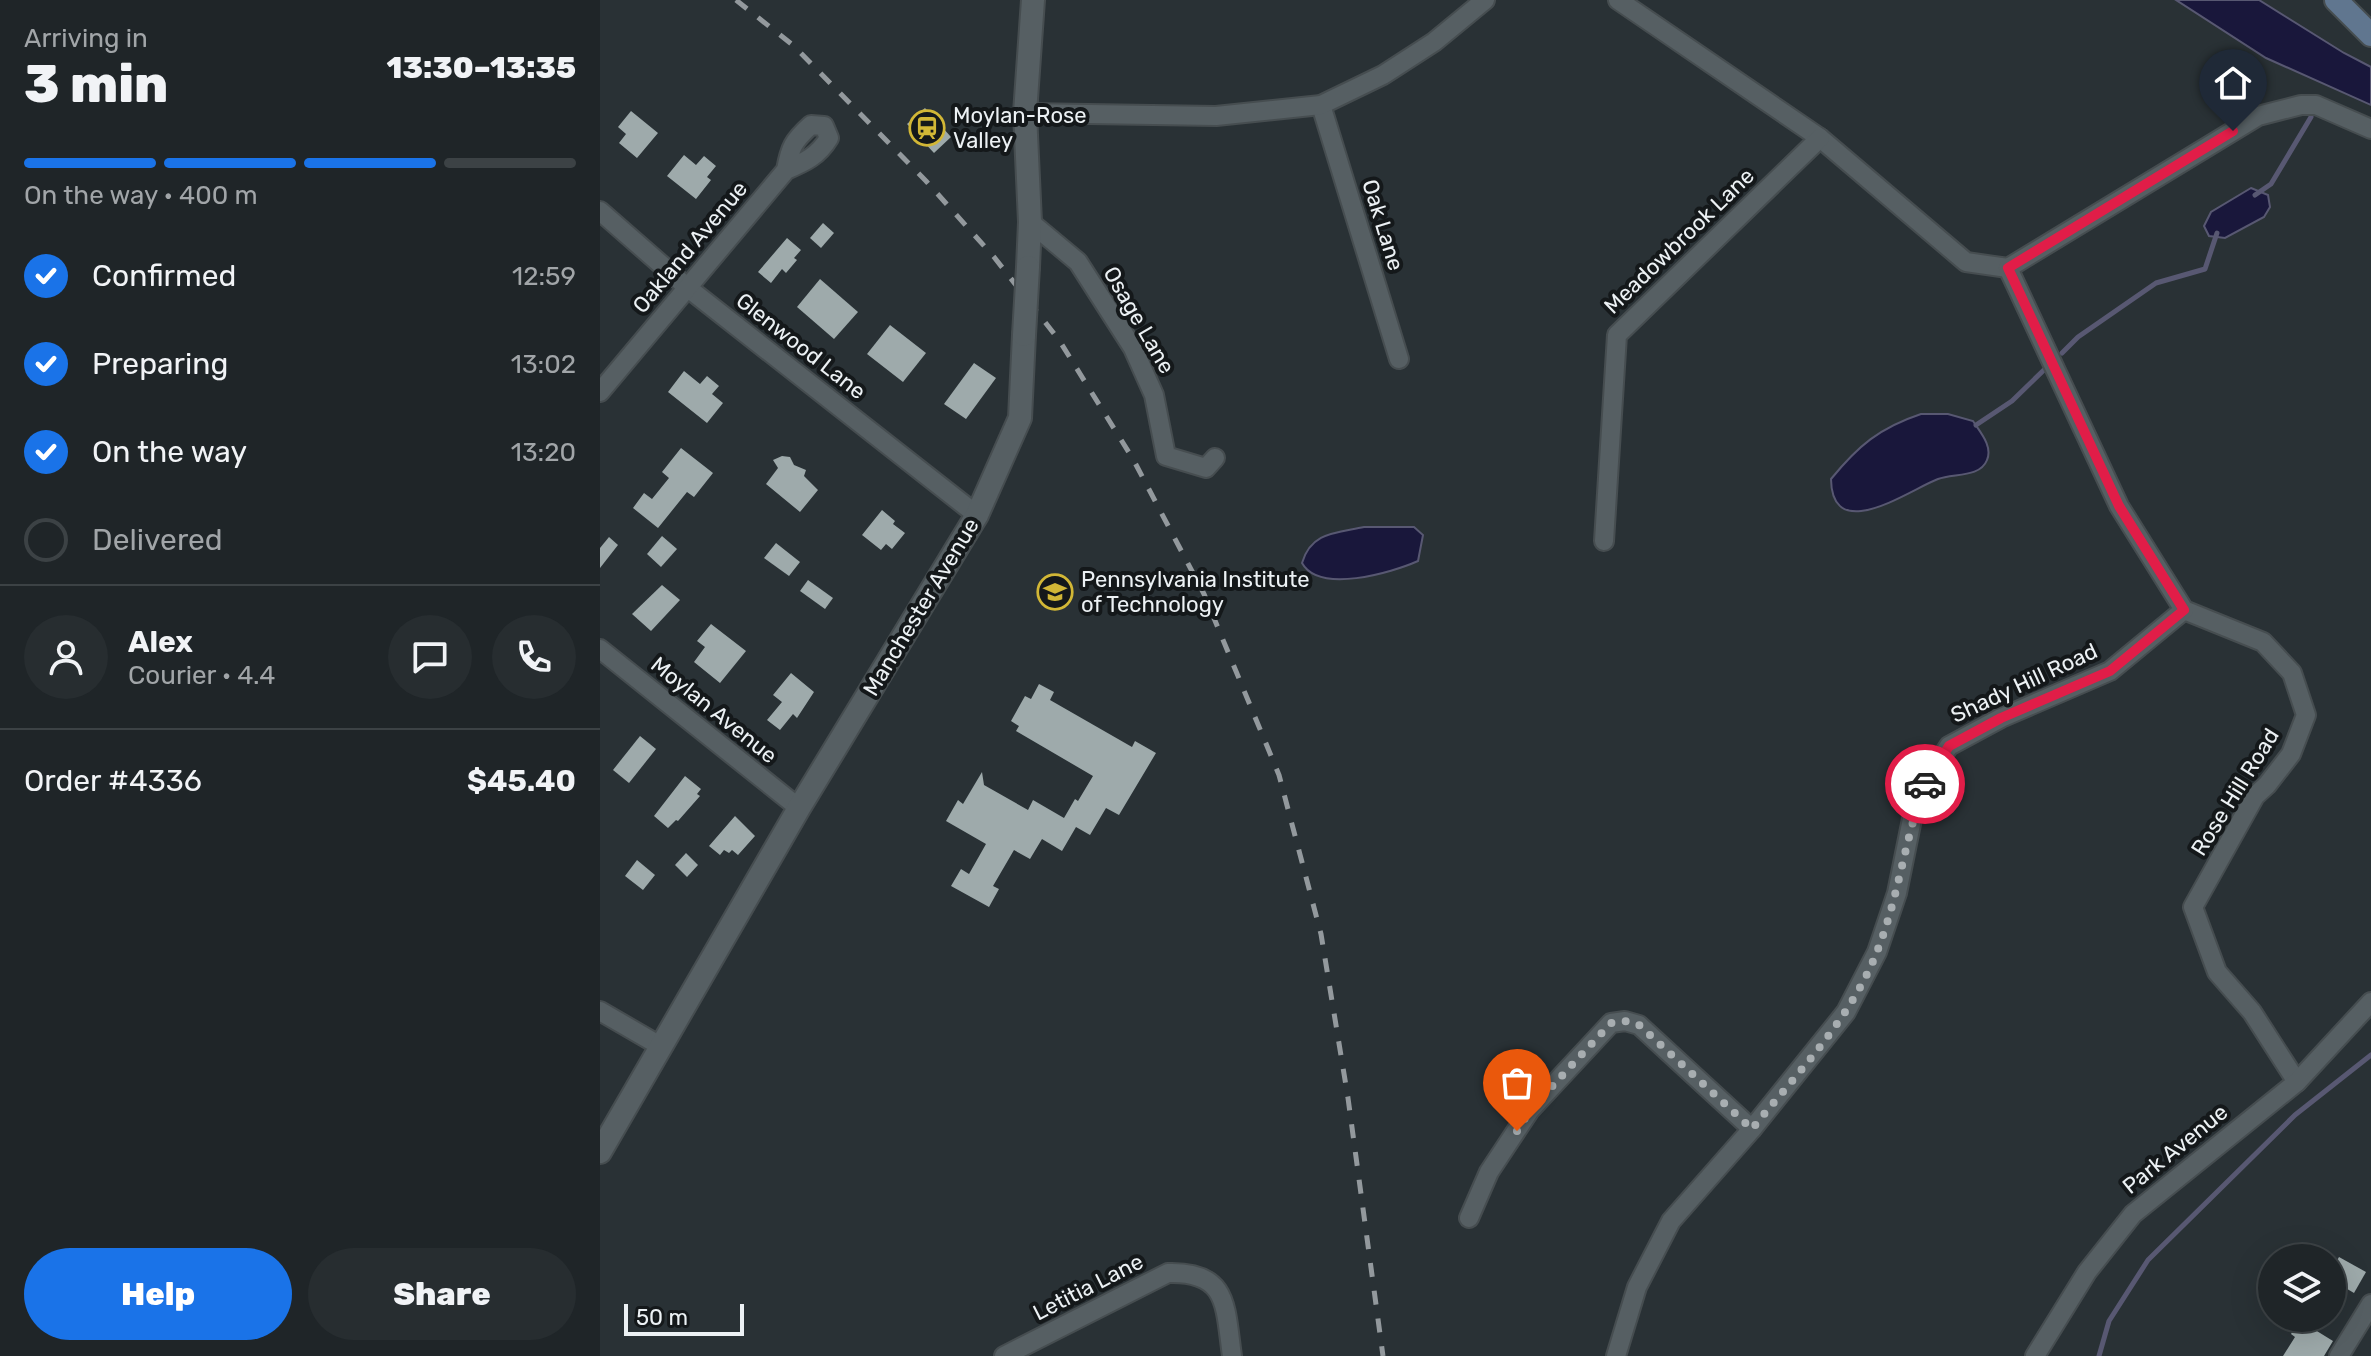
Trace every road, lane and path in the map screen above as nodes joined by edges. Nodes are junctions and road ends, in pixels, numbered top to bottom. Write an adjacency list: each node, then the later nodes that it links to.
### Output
1 (1033, 0): 7 (street, Manchester Avenue)
2 (1485, 0): 6 (street)
3 (1618, 0): 9 (street)
4 (2336, 0): 5 (main road)
5 (2371, 35)
6 (1321, 105): 7 (street); 15 (street, Oak Lane)
7 (1025, 113): 12 (street, Manchester Avenue)
8 (2371, 129): 13 (street)
9 (1820, 138): 13 (street); 19 (street, Meadowbrook Lane)
10 (786, 170): 14 (street, Oakland Avenue)
11 (600, 211): 14 (street, Glenwood Lane)
12 (1030, 222): 17 (street, Osage Lane); 18 (street, Manchester Avenue, bridge)
13 (2008, 268): 20 (street)
14 (688, 288): 16 (street, Oakland Avenue); 18 (street, Glenwood Lane)
15 (1399, 359)
16 (600, 392)
17 (1215, 458)
18 (977, 515): 22 (street, Manchester Avenue)
19 (1604, 541)
20 (2184, 610): 26 (street, Rose Hill Road); 27 (street, Shady Hill Road)
21 (600, 649): 22 (street, Moylan Avenue)
22 (799, 808): 25 (street, Manchester Avenue)
23 (2371, 1002): 26 (street, Park Avenue)
24 (600, 1011): 25 (street)
25 (662, 1047): 28 (street, Manchester Avenue)
26 (2297, 1082): 34 (street, Park Avenue)
27 (1752, 1129): 29 (street); 33 (street, Shady Hill Road)
28 (600, 1152)
29 (1469, 1218)
30 (2371, 1304): 35 (street)
31 (1004, 1356): 32 (street, Letitia Lane)
32 (1232, 1356)
33 (1616, 1356)
34 (2035, 1356)
35 (2339, 1356)

